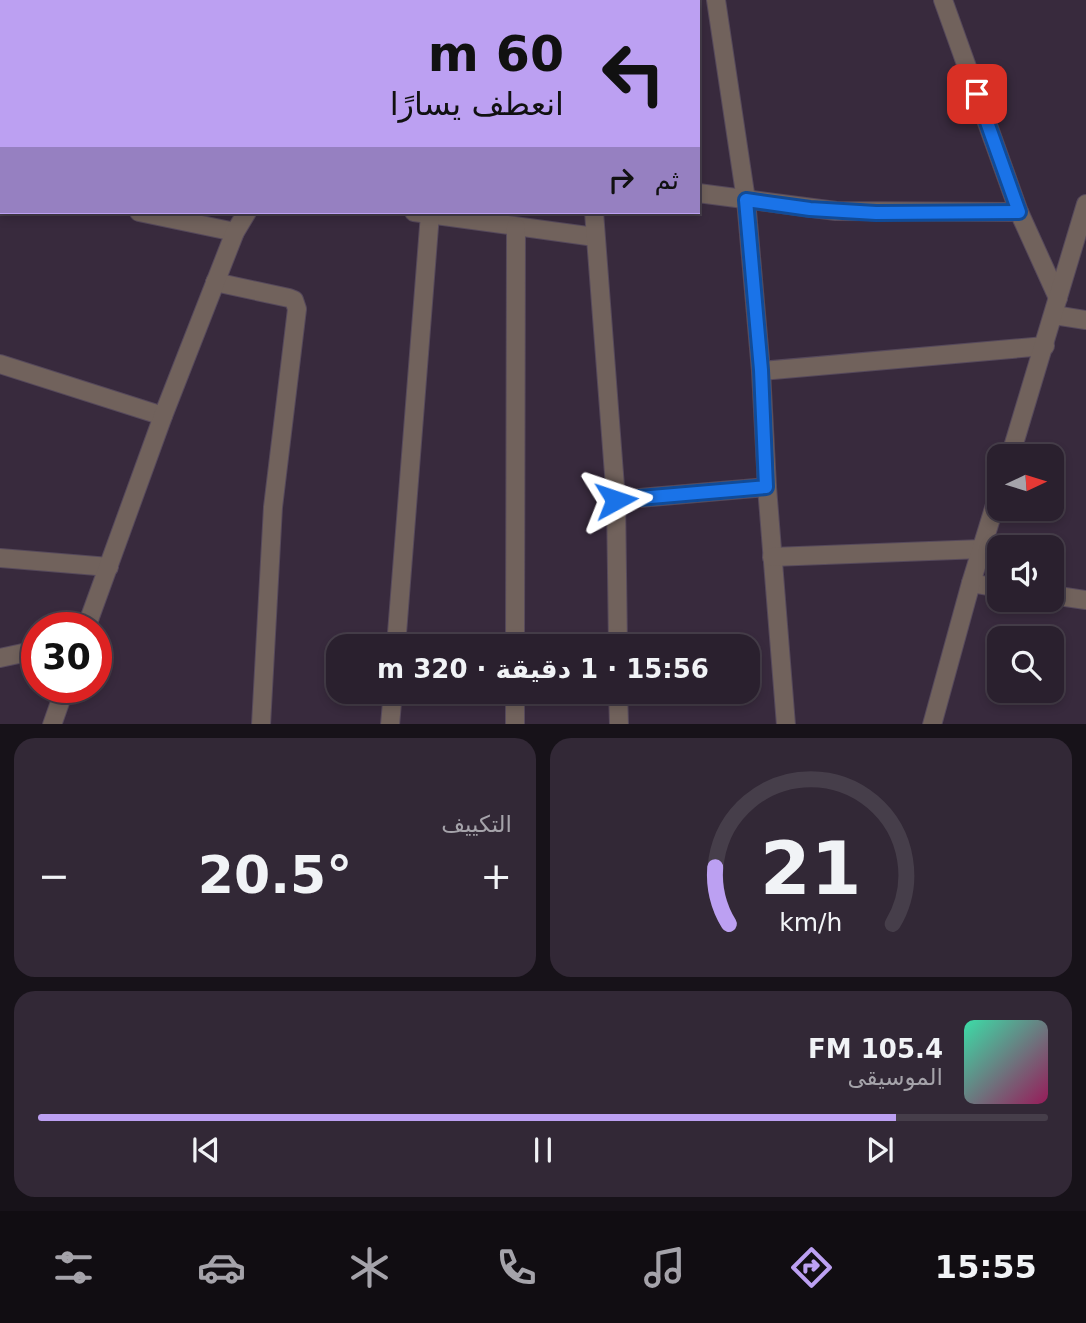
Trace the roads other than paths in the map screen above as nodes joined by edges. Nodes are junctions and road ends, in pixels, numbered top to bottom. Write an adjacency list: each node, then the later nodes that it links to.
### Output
1 (716, 0): 4 (street)
2 (943, 0): 6 (street)
3 (700, 192): 4 (street)
4 (746, 200): 6 (street); 20 (street)
5 (1086, 204): 16 (street)
6 (1019, 212): 16 (street)
7 (149, 214): 13 (street)
8 (246, 214): 13 (street)
9 (422, 214): 35 (street)
10 (429, 214): 12 (street)
11 (594, 214): 14 (street)
12 (516, 227): 14 (street); 36 (street)
13 (235, 232): 15 (street)
14 (595, 237): 24 (street)
15 (215, 282): 21 (street); 45 (street)
16 (1056, 306): 17 (street); 18 (street)
17 (1086, 320)
18 (1045, 346): 20 (street); 22 (street)
19 (0, 364): 21 (street)
20 (761, 370): 23 (street)
21 (163, 416): 29 (street)
22 (1014, 444)
23 (766, 487): 24 (street); 27 (street)
24 (616, 500): 37 (street)
25 (990, 522): 26 (street)
26 (982, 549): 27 (street); 30 (street)
27 (772, 557): 49 (street)
28 (0, 558): 29 (street)
29 (109, 567): 34 (street)
30 (971, 583): 31 (street); 50 (street)
31 (987, 586)
32 (1064, 597): 33 (street)
33 (1086, 600)
34 (92, 612)
35 (397, 634)
36 (515, 634)
37 (618, 634)
38 (21, 653): 39 (street)
39 (0, 658)
40 (60, 703): 44 (street)
41 (392, 704): 46 (street)
42 (515, 704): 47 (street)
43 (618, 704): 48 (street)
44 (52, 724)
45 (261, 724)
46 (390, 724)
47 (515, 724)
48 (619, 724)
49 (786, 724)
50 (932, 724)

